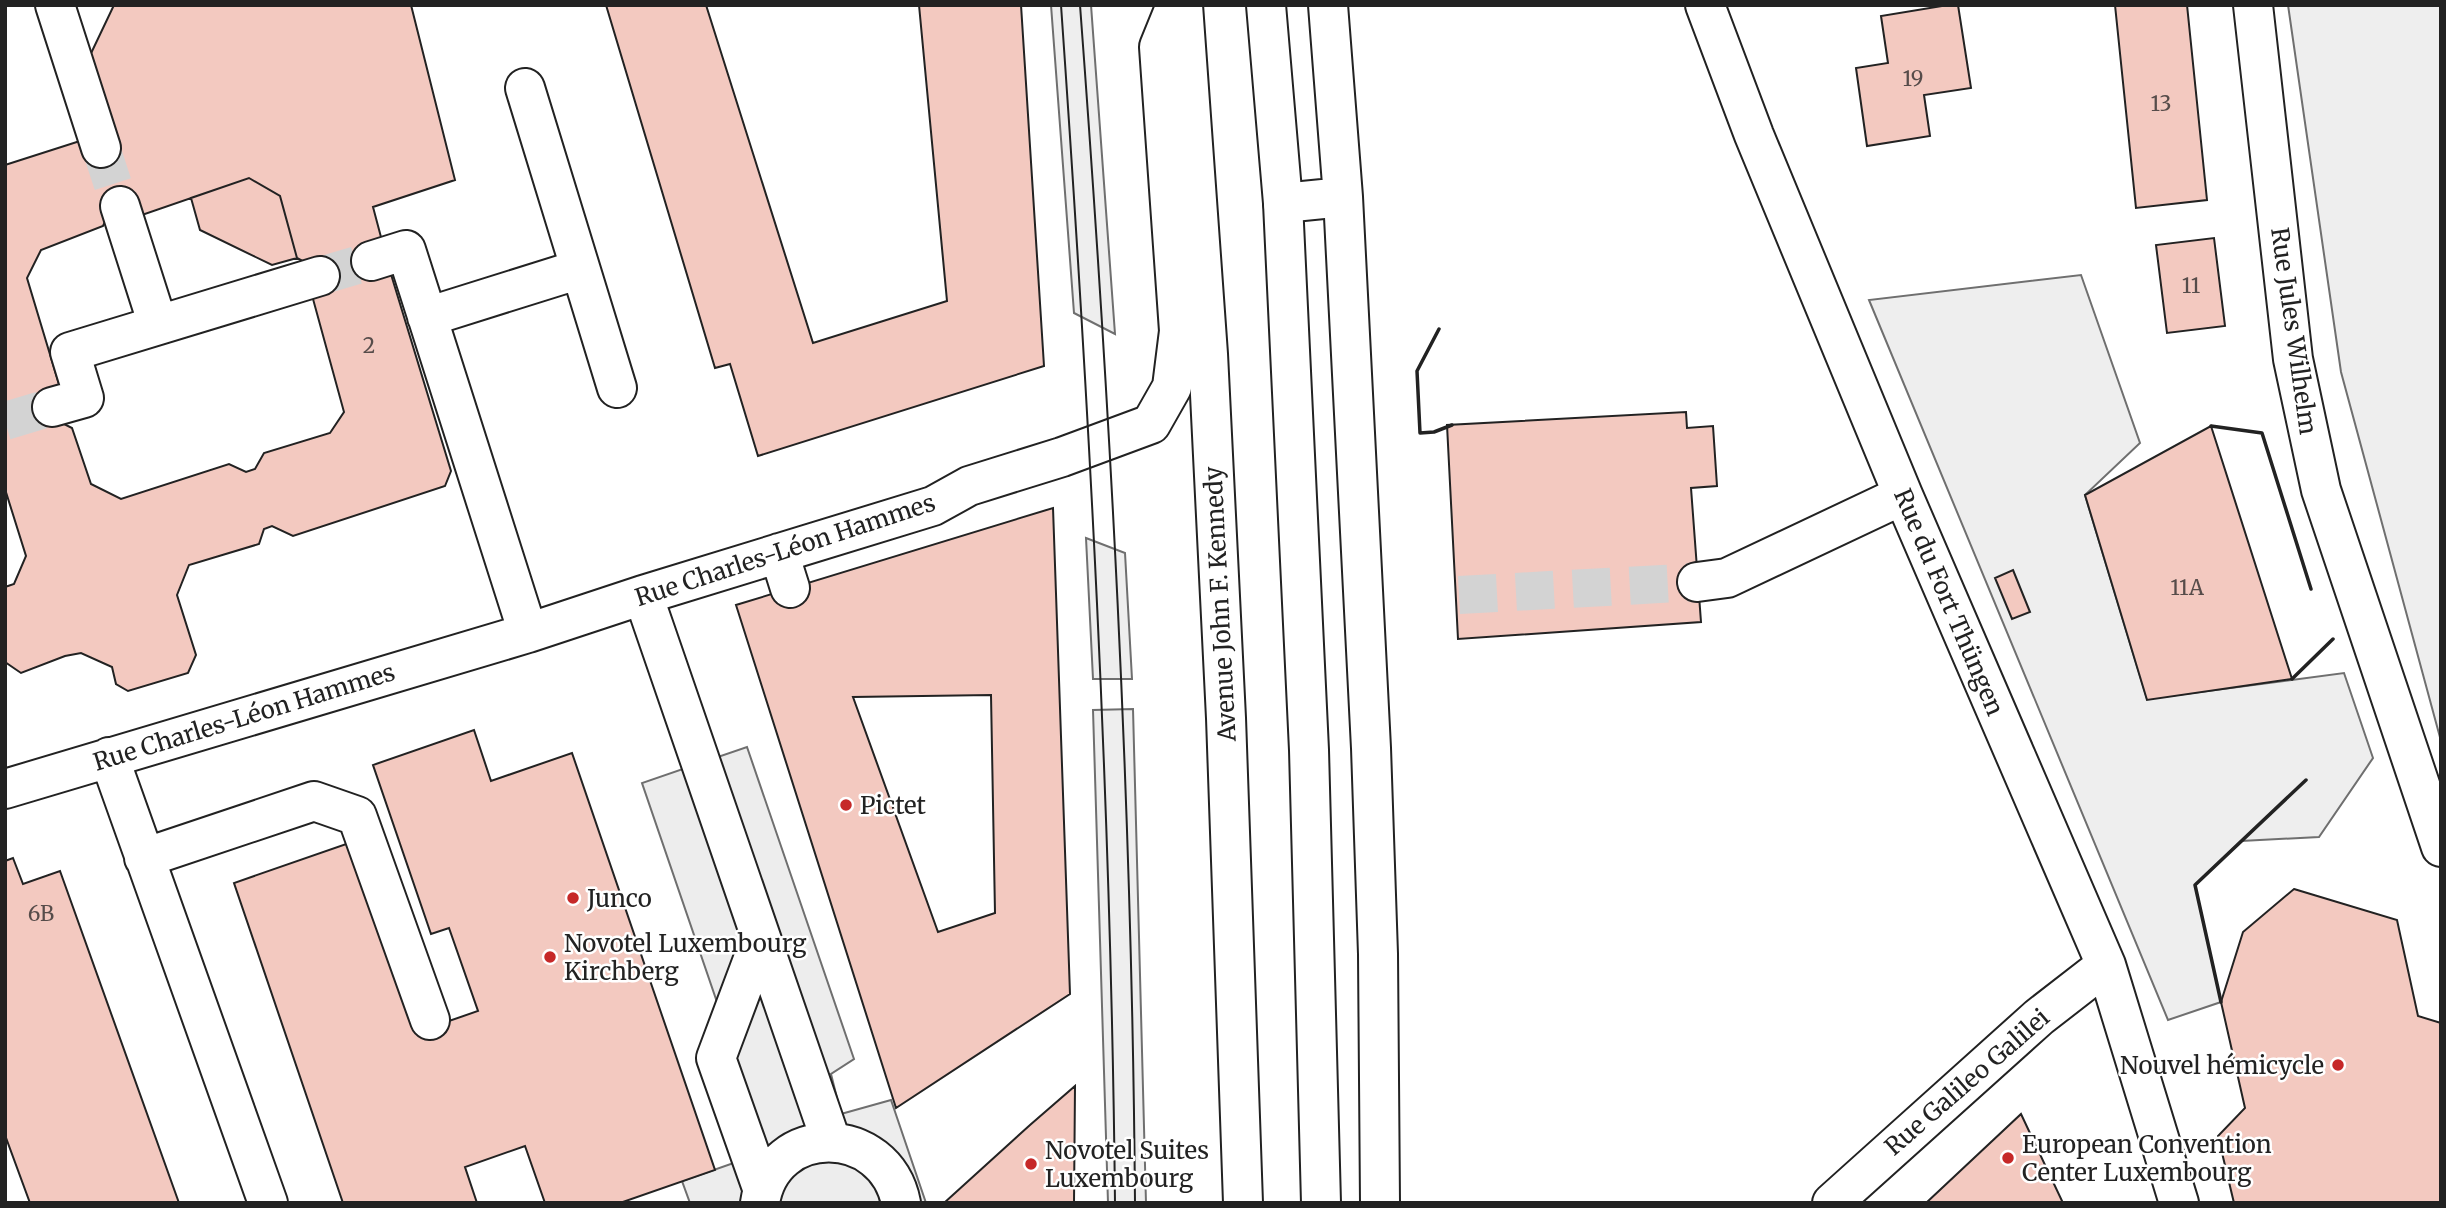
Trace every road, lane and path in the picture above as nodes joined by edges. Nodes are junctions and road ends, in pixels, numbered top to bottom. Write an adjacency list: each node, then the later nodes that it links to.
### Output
1 (55, 5): 9 (street)
2 (1175, 5): 22 (street, Rue Charles-Léon Hammes)
3 (1183, 5): 35 (street, Avenue John F. Kennedy)
4 (1266, 5): 11 (street)
5 (1328, 5): 10 (street)
6 (1705, 5): 20 (street, Rue du Fort Thüngen)
7 (2253, 5): 26 (street, Rue Jules Wilhelm)
8 (525, 88): 14 (street)
9 (101, 149)
10 (1343, 197): 11 (street); 37 (street)
11 (1283, 202): 36 (street)
12 (120, 206): 17 (street)
13 (371, 261): 16 (street)
14 (580, 268): 16 (street); 18 (street)
15 (320, 276): 17 (street)
16 (427, 317): 23 (street)
17 (158, 325): 19 (street)
18 (617, 388)
19 (52, 407)
20 (1903, 495): 21 (street); 29 (street, Rue du Fort Thüngen)
21 (1697, 582)
22 (643, 595): 23 (street, Rue Charles-Léon Hammes); 28 (street)
23 (528, 633): 24 (street, Rue Charles-Léon Hammes)
24 (109, 757): 25 (street, Rue Charles-Léon Hammes); 27 (street)
25 (5, 789)
26 (2441, 847)
27 (144, 858): 30 (street); 33 (street)
28 (761, 938): 31 (street); 32 (street)
29 (2106, 965): 38 (street, Rue Galileo Galilei); 39 (street, Rue du Fort Thüngen)
30 (430, 1020)
31 (831, 1141): 32 (street); 34 (street)
32 (761, 1196)
33 (268, 1203)
34 (901, 1203)
35 (1243, 1203)
36 (1321, 1203)
37 (1380, 1203)
38 (1832, 1203)
39 (2179, 1203)

